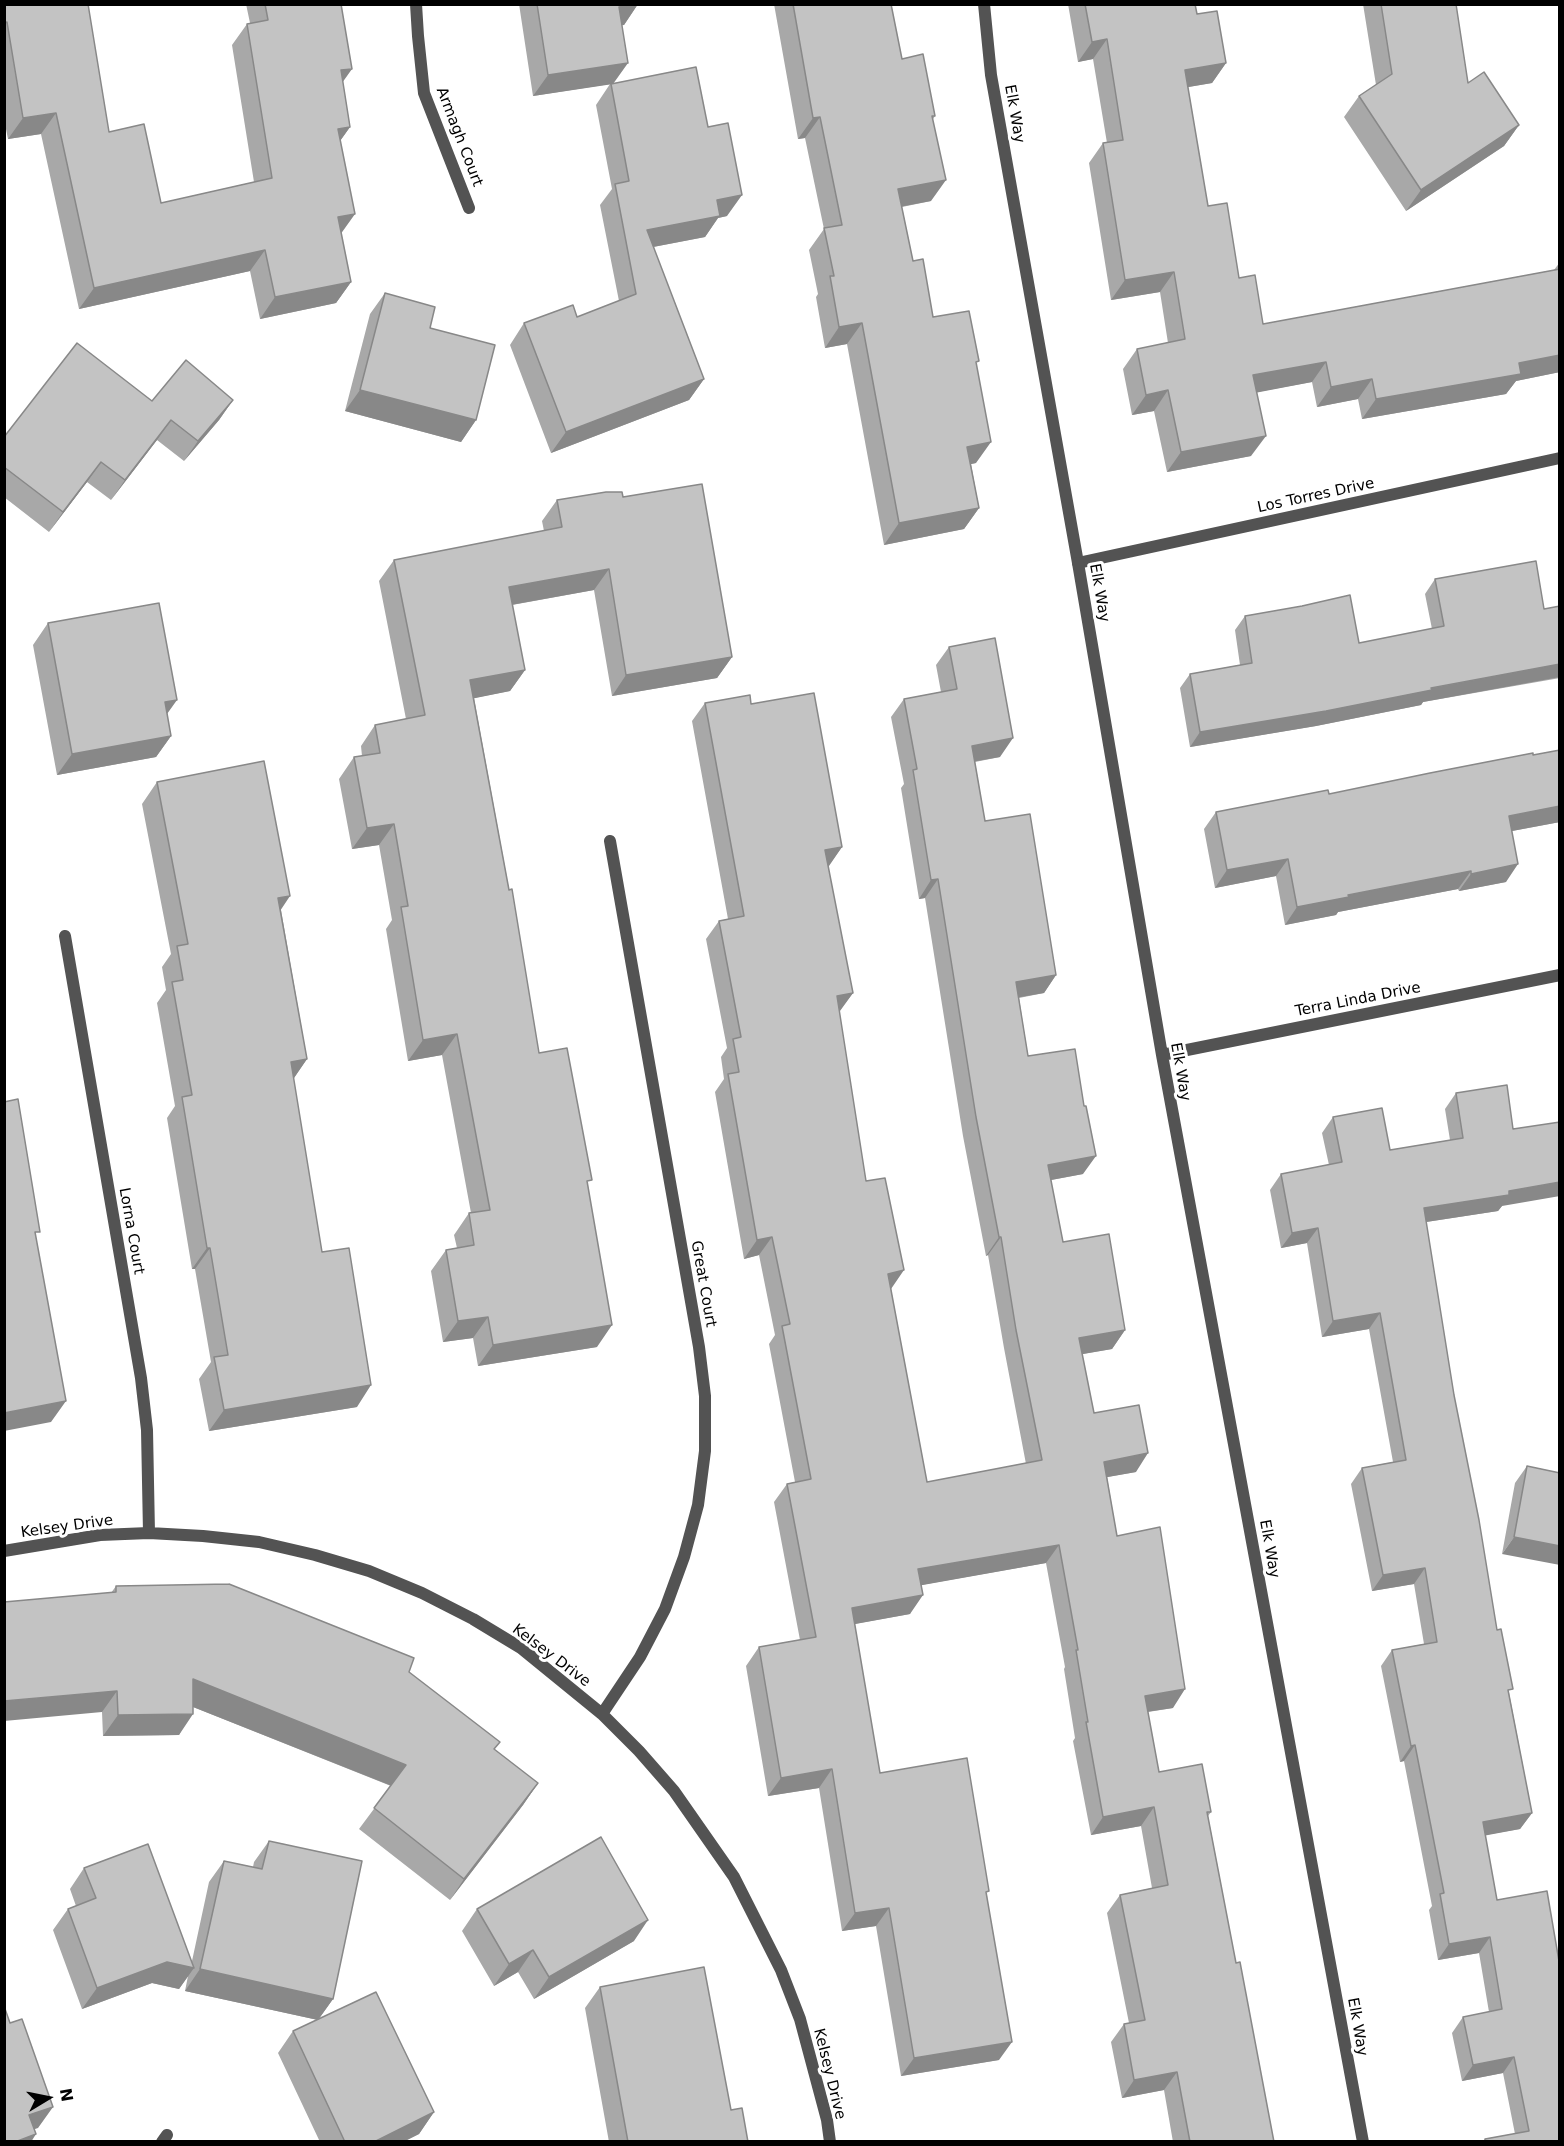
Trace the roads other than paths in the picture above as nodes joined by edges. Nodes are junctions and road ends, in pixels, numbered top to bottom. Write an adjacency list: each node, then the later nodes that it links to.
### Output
1 (417, 4): 3 (street, Armagh Court)
2 (984, 4): 5 (street, Elk Way)
3 (469, 208)
4 (1560, 458): 5 (street, Los Torres Drive)
5 (1078, 563): 9 (street, Elk Way)
6 (610, 841): 12 (street, Great Court)
7 (65, 936): 10 (street, Lorna Court)
8 (1560, 975): 9 (street, Terra Linda Drive)
9 (1162, 1055): 14 (street, Elk Way)
10 (149, 1533): 11 (street, Kelsey Drive); 12 (street, Kelsey Drive)
11 (4, 1551)
12 (602, 1714): 13 (street, Kelsey Drive)
13 (830, 2142)
14 (1363, 2142)

